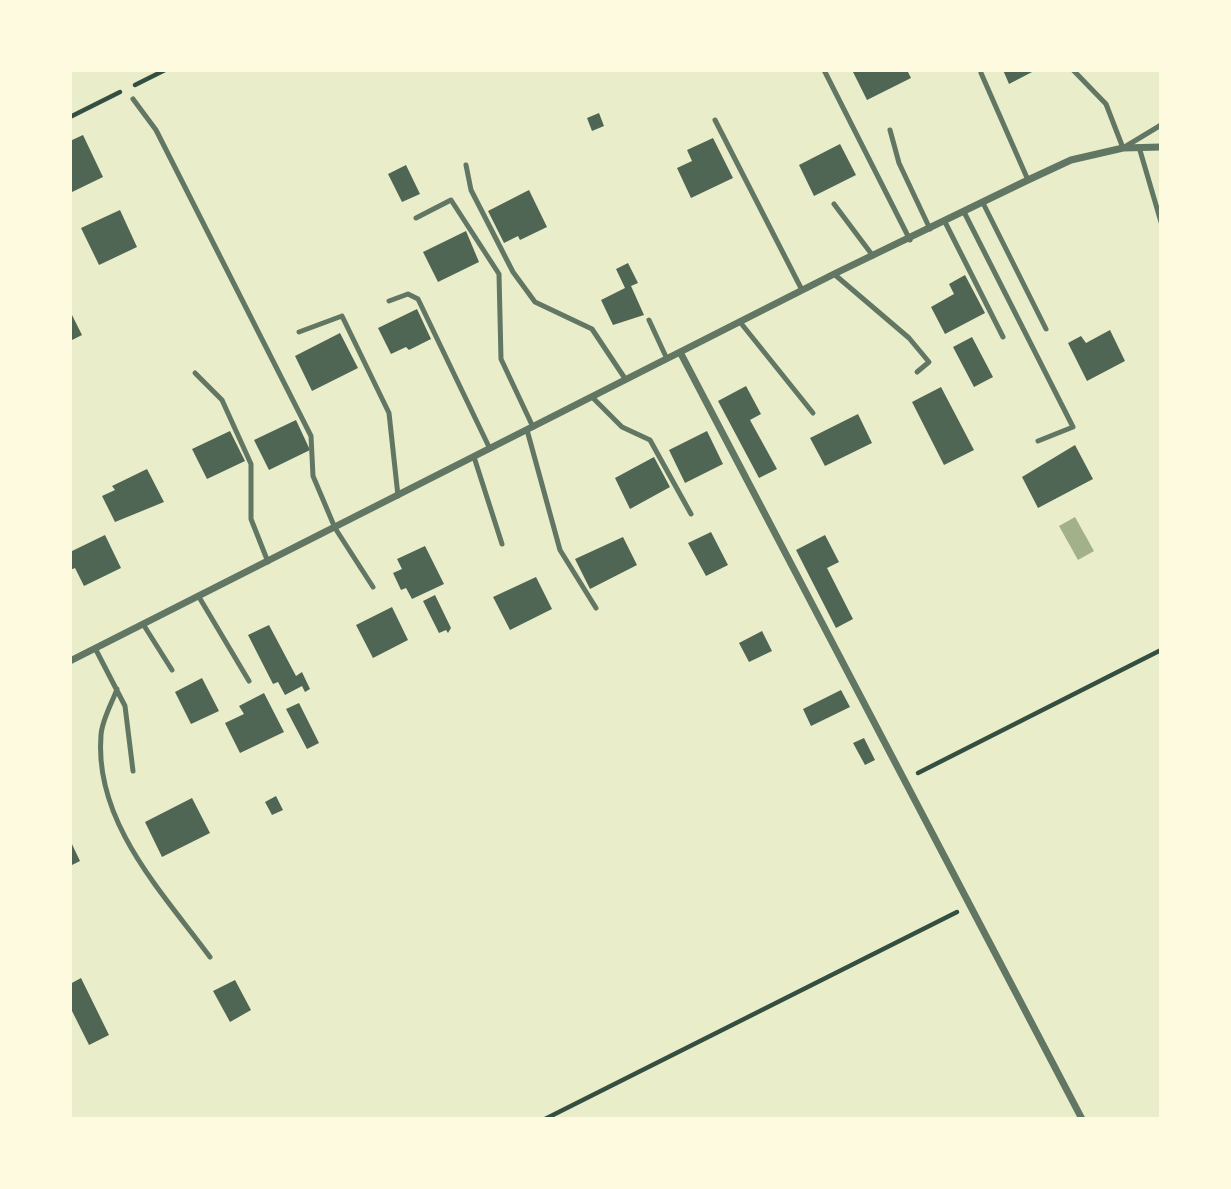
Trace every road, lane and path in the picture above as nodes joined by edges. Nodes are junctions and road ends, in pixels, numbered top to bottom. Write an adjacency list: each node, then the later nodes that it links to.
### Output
1 (824, 70): 20 (lane)
2 (1073, 70): 10 (lane)
3 (981, 73): 12 (lane)
4 (133, 99): 43 (lane)
5 (715, 120): 23 (lane)
6 (1161, 125): 10 (lane)
7 (890, 130): 19 (lane)
8 (1139, 147): 9 (street); 10 (street); 18 (lane)
9 (1161, 147)
10 (1123, 148): 12 (street)
11 (466, 165): 34 (lane)
12 (1028, 180): 13 (street)
13 (983, 203): 15 (street); 27 (lane)
14 (834, 204): 21 (lane)
15 (964, 212): 17 (street); 38 (lane)
16 (416, 218): 37 (lane)
17 (945, 222): 19 (street); 29 (lane)
18 (1161, 222)
19 (930, 229): 20 (street)
20 (910, 240): 21 (street)
21 (873, 256): 22 (street)
22 (834, 274): 23 (street); 32 (lane)
23 (802, 290): 26 (street)
24 (389, 301): 39 (lane)
25 (649, 320): 31 (lane)
26 (740, 322): 30 (street); 36 (lane)
27 (1046, 328)
28 (299, 332): 41 (lane)
29 (1003, 337)
30 (680, 352): 31 (street); 57 (street)
31 (667, 359): 34 (street)
32 (917, 372)
33 (195, 373): 45 (lane)
34 (626, 380): 35 (street)
35 (592, 397): 37 (street); 42 (lane)
36 (813, 413)
37 (530, 428): 39 (street); 48 (lane)
38 (1038, 441)
39 (490, 449): 40 (street)
40 (474, 457): 41 (street); 44 (lane)
41 (398, 496): 43 (street)
42 (691, 514)
43 (335, 528): 45 (street); 46 (lane)
44 (502, 544)
45 (268, 562): 47 (street)
46 (373, 587)
47 (199, 597): 49 (street); 54 (lane)
48 (596, 608)
49 (143, 624): 50 (street); 53 (lane)
50 (95, 648): 52 (street); 55 (lane)
51 (1161, 650): 57 (path)
52 (70, 661)
53 (172, 670)
54 (249, 681)
55 (117, 689): 56 (lane); 59 (lane)
56 (133, 771)
57 (905, 780): 58 (street)
58 (971, 905): 60 (path); 61 (street)
59 (210, 957)
60 (545, 1119)
61 (1082, 1119)

